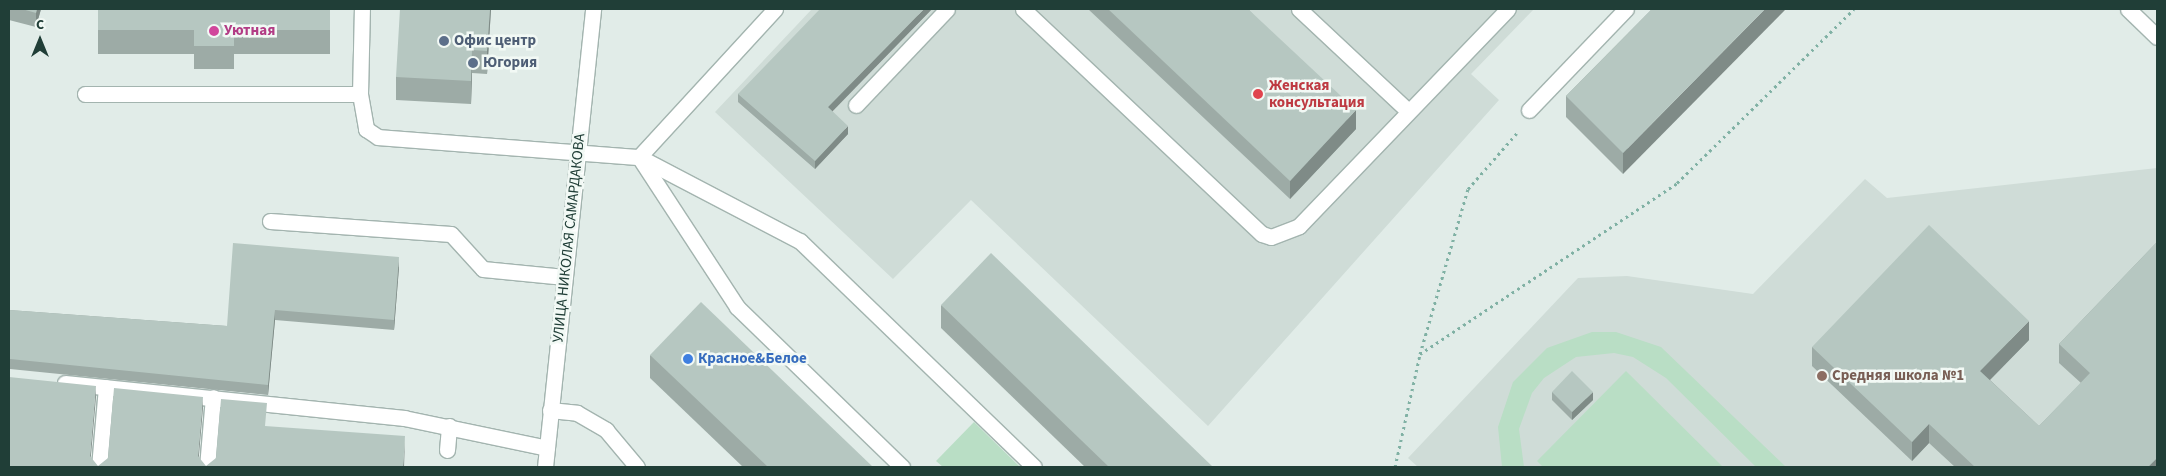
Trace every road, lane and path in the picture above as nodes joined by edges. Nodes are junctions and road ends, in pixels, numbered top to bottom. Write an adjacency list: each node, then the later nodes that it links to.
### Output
1 (362, 9): 13 (street)
2 (593, 9): 17 (street, УЛИЦА НИКОЛАЯ САМАРДАКОВА)
3 (774, 9): 18 (street)
4 (947, 9): 14 (street)
5 (1023, 9): 16 (street)
6 (1299, 9): 16 (street)
7 (1508, 9): 16 (street)
8 (1626, 9): 15 (street)
9 (1854, 9): 21 (path)
10 (2128, 9): 11 (street)
11 (2157, 37)
12 (85, 94): 13 (street)
13 (360, 94): 17 (street)
14 (856, 105)
15 (1529, 110): 21 (path)
16 (1408, 111)
17 (579, 151): 18 (street); 20 (street, УЛИЦА НИКОЛАЯ САМАРДАКОВА)
18 (639, 158): 33 (street); 34 (street)
19 (270, 220): 20 (street)
20 (565, 276): 25 (street, УЛИЦА НИКОЛАЯ САМАРДАКОВА)
21 (1420, 354): 35 (path)
22 (48, 382): 23 (street)
23 (106, 387): 24 (street); 29 (street)
24 (213, 397): 26 (street); 30 (street)
25 (550, 410): 27 (street, УЛИЦА НИКОЛАЯ САМАРДАКОВА); 32 (street)
26 (449, 426): 27 (street); 28 (street)
27 (547, 448): 31 (street, УЛИЦА НИКОЛАЯ САМАРДАКОВА)
28 (447, 450)
29 (99, 467)
30 (207, 467)
31 (545, 467)
32 (637, 467)
33 (902, 467)
34 (1034, 467)
35 (1395, 467)

